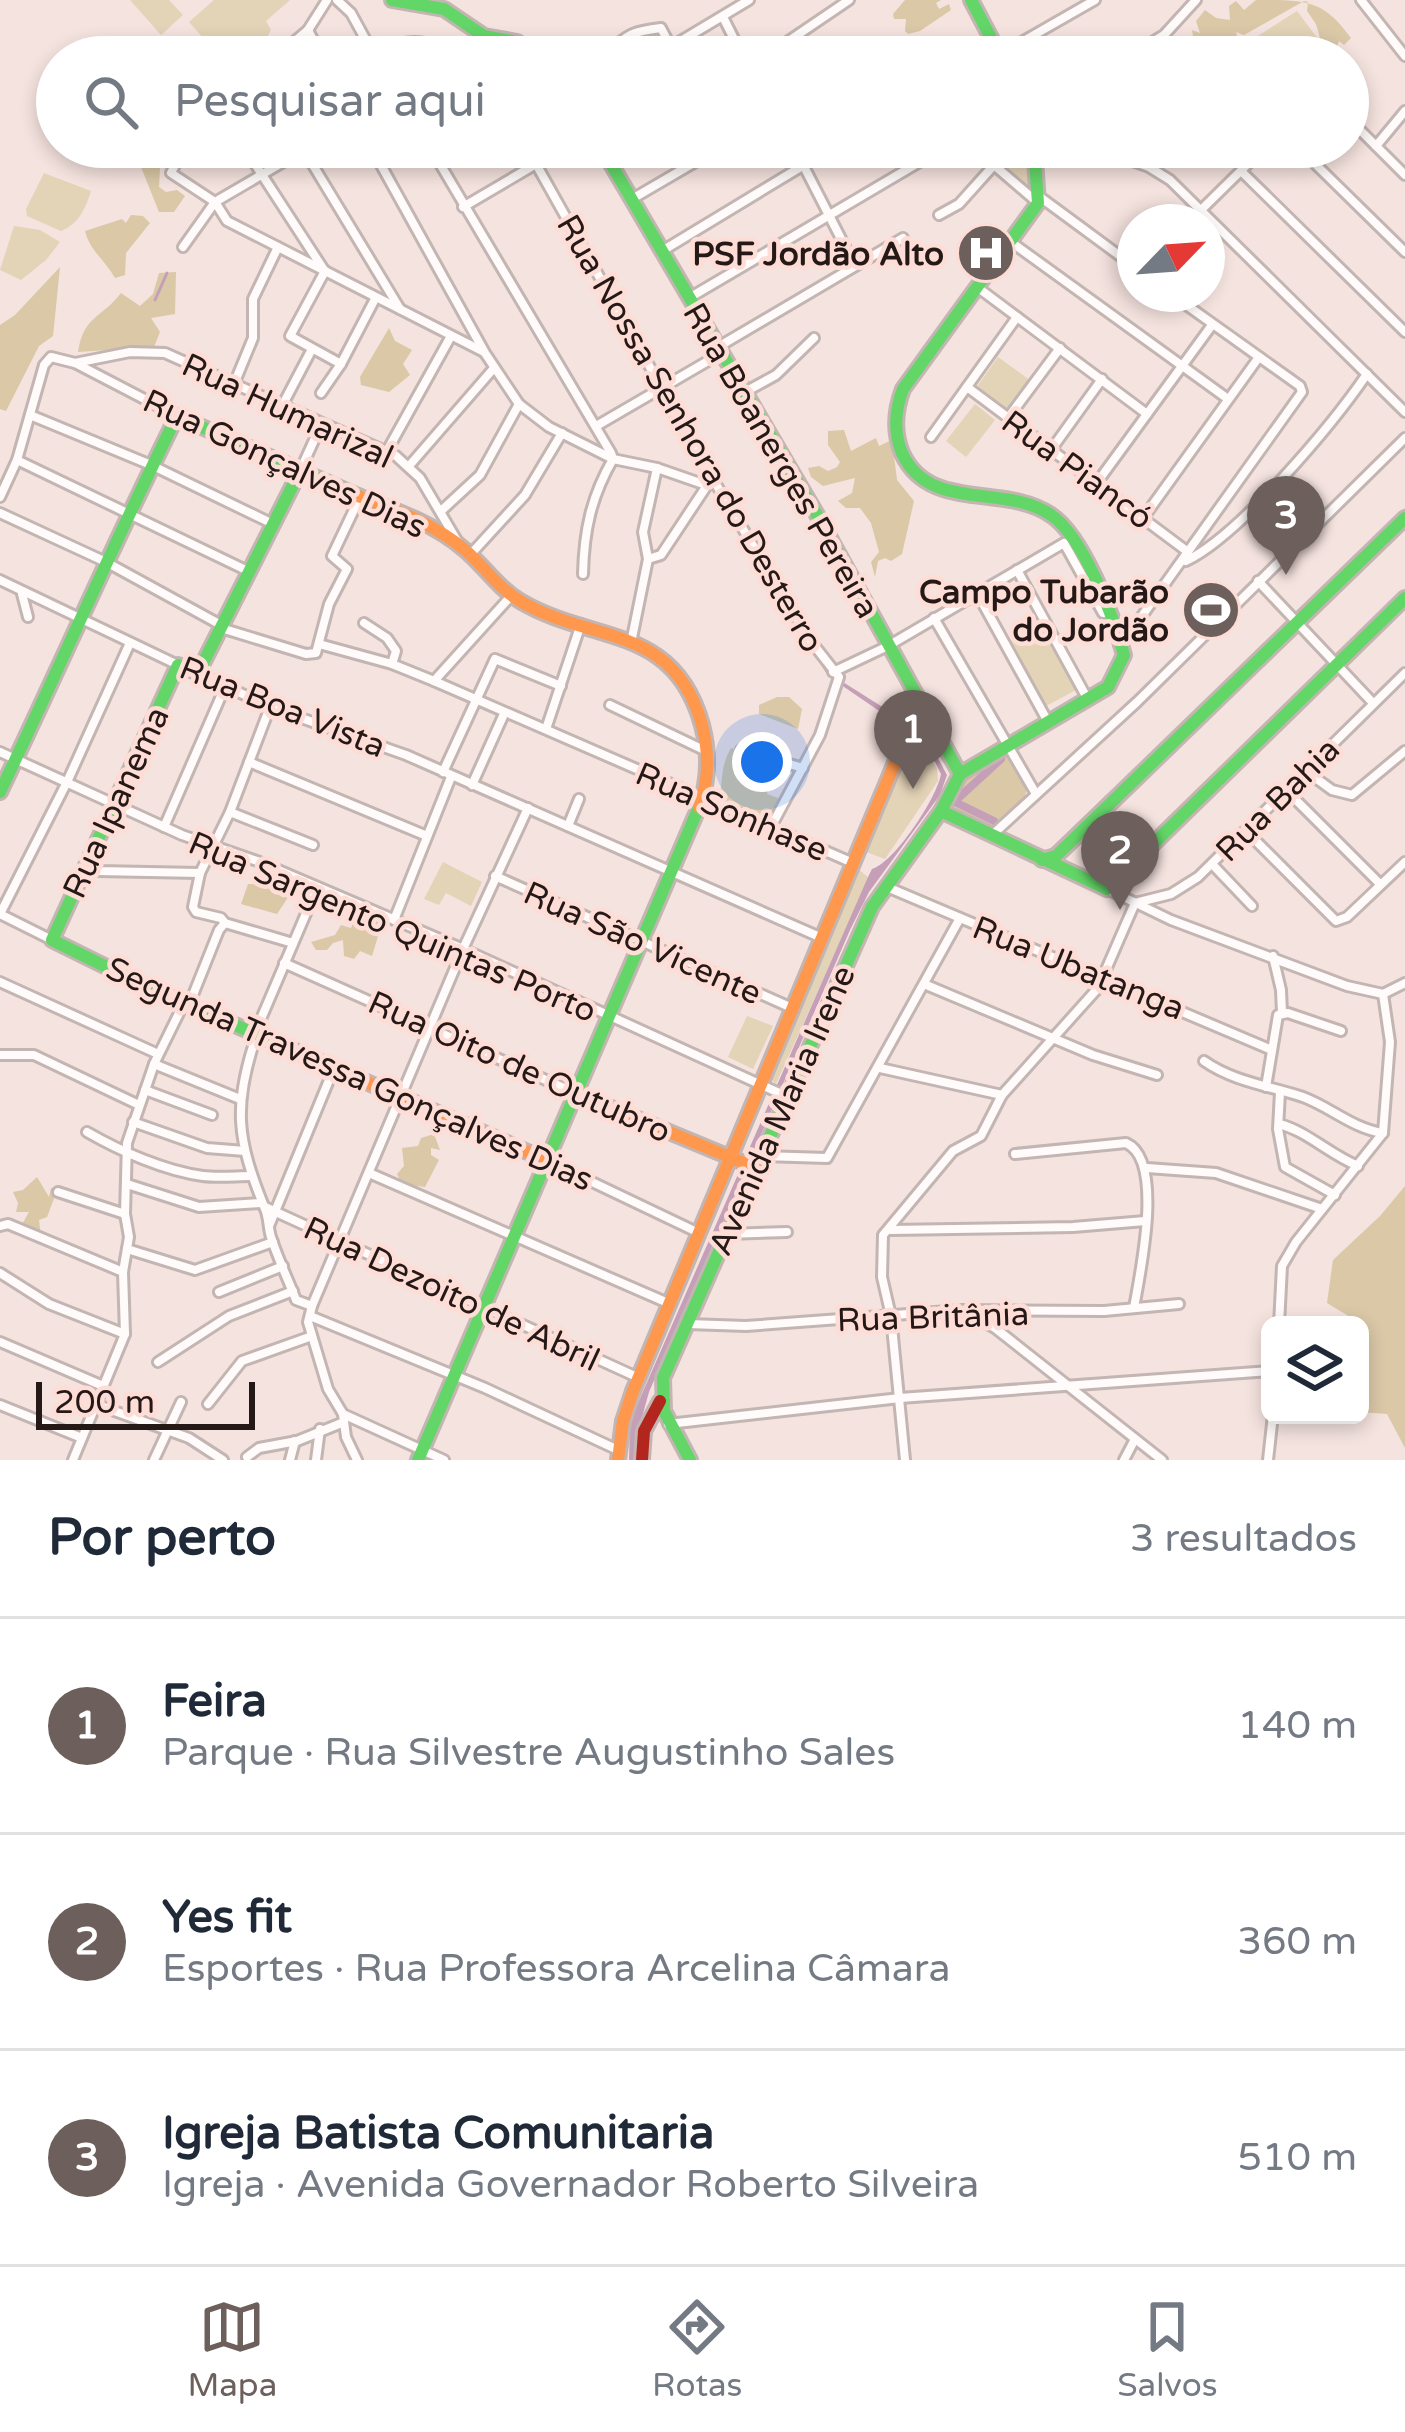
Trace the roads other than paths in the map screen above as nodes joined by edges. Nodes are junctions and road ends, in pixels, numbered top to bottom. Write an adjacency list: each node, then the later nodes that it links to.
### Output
1 (327, 0): 12 (street)
2 (337, 0): 15 (street)
3 (392, 0): 10 (street)
4 (849, 0): 21 (street)
5 (971, 0): 22 (street)
6 (1095, 0): 23 (street)
7 (1196, 0): 24 (street)
8 (743, 1): 11 (street)
9 (1364, 1): 25 (street)
10 (436, 3): 16 (street)
11 (722, 17): 19 (street); 20 (street)
12 (308, 30): 13 (street); 14 (street)
13 (301, 36)
14 (311, 36)
15 (364, 36)
16 (484, 36)
17 (624, 36): 18 (street)
18 (665, 36)
19 (690, 36)
20 (732, 36)
21 (796, 36)
22 (990, 36)
23 (1028, 36)
24 (1163, 36)
25 (1405, 56)
26 (1405, 111): 28 (street)
27 (1369, 139): 28 (street)
28 (1376, 146): 50 (street)
29 (174, 168): 53 (street)
30 (256, 168): 49 (street)
31 (270, 168): 49 (street)
32 (317, 168): 72 (street)
33 (383, 168): 82 (street)
34 (442, 168): 56 (street)
35 (529, 168): 56 (street)
36 (538, 168): 92 (street, Rua Nossa Senhora do Desterro)
37 (616, 168): 51 (street, Rua Boanerges Pereira)
38 (685, 168): 51 (street)
39 (799, 168): 64 (street)
40 (806, 168): 57 (street)
41 (909, 168): 57 (street)
42 (991, 168): 58 (street)
43 (998, 168): 52 (street)
44 (1036, 168): 52 (street)
45 (1148, 168): 54 (street)
46 (1244, 168): 48 (street)
47 (1319, 168): 65 (street)
48 (1241, 171): 55 (street); 76 (street)
49 (259, 174): 53 (street); 68 (street)
50 (1405, 175)
51 (632, 199): 64 (street, Rua Boanerges Pereira)
52 (1039, 200): 61 (street); 66 (street)
53 (215, 202): 62 (street); 63 (street)
54 (1194, 204)
55 (1209, 204)
56 (463, 207): 104 (street)
57 (829, 215): 67 (street); 71 (street)
58 (939, 215)
59 (1225, 234): 88 (street)
60 (903, 238): 67 (street)
61 (1011, 242): 69 (street); 86 (street)
62 (184, 247)
63 (278, 247): 68 (street); 90 (street)
64 (662, 251): 71 (street, Rua Boanerges Pereira)
65 (1405, 252)
66 (1117, 254)
67 (854, 264): 81 (street)
68 (325, 271): 70 (street); 80 (street)
69 (977, 287): 74 (street); 140 (street)
70 (375, 298): 72 (street); 85 (street)
71 (689, 298): 81 (street, Rua Boanerges Pereira)
72 (400, 310): 77 (street)
73 (1195, 312): 75 (street)
74 (1017, 317): 79 (street); 91 (street)
75 (1212, 325): 83 (street); 86 (street)
76 (1405, 332)
77 (451, 336): 82 (street); 109 (street)
78 (814, 338): 93 (street)
79 (1060, 348): 89 (street); 102 (street)
80 (312, 349): 85 (street); 97 (street)
81 (719, 351): 92 (street); 93 (street, Rua Boanerges Pereira)
82 (485, 352): 87 (street)
83 (1259, 357): 95 (street); 127 (street)
84 (75, 363): 90 (street, Rua Humarizal); 100 (street, Rua Gonçalves Dias); 101 (street, Rua Gonçalves Dias)
85 (341, 364): 94 (street)
86 (1183, 365): 95 (street); 99 (street)
87 (494, 368): 96 (street); 113 (street)
88 (1367, 374): 98 (street); 130 (street)
89 (1102, 380): 99 (street); 108 (street)
90 (234, 384): 97 (street, Rua Humarizal)
91 (967, 387): 102 (street, Rua Piancó); 106 (street)
92 (660, 389): 104 (street); 116 (street, Rua Nossa Senhora do Desterro)
93 (743, 392): 151 (street, Rua Boanerges Pereira)
94 (321, 393)
95 (1228, 399): 123 (street)
96 (519, 404): 105 (street); 120 (street)
97 (282, 406): 103 (street, Rua Humarizal)
98 (1405, 412)
99 (1148, 414): 117 (street)
100 (30, 415): 111 (street); 112 (street)
101 (177, 416): 112 (street); 115 (street, Rua Gonçalves Dias)
102 (1008, 418): 108 (street, Rua Piancó)
103 (321, 425): 109 (street, Rua Humarizal); 115 (street, Rua Ipanema)
104 (598, 425): 110 (street)
105 (562, 433): 110 (street); 126 (street)
106 (931, 437)
107 (1405, 438): 135 (street)
108 (1051, 450): 117 (street, Rua Piancó)
109 (387, 452): 113 (street, Rua Humarizal)
110 (613, 459): 114 (street); 133 (street)
111 (17, 460): 118 (street); 122 (street)
112 (151, 465): 122 (street); 125 (street)
113 (410, 466): 120 (street, Rua Humarizal)
114 (657, 468): 116 (street); 128 (street)
115 (299, 471): 119 (street, Rua Gonçalves Dias); 125 (street, Rua Ipanema)
116 (710, 483): 128 (street); 158 (street, Rua Nossa Senhora do Desterro)
117 (1096, 484): 123 (street, Rua Piancó)
118 (0, 497)
119 (360, 497): 126 (street, Rua Gonçalves Dias); 152 (street)
120 (441, 511): 126 (street, Rua Humarizal)
121 (0, 513): 129 (street, Rua Sonhase)
122 (128, 513): 129 (street); 132 (street)
123 (1144, 517): 127 (street, Rua Piancó)
124 (1405, 518): 146 (street)
125 (273, 524): 132 (street, Rua Ipanema)
126 (464, 550): 138 (street, Rua Gonçalves Dias)
127 (1188, 552): 130 (street)
128 (648, 559): 148 (street)
129 (106, 562): 143 (street); 147 (street, Rua Sonhase)
130 (1182, 563): 150 (street)
131 (1017, 570): 137 (street); 140 (street); 162 (street)
132 (250, 572): 147 (street, Rua Ipanema)
133 (583, 574)
134 (0, 580): 136 (street, Rua Boa Vista)
135 (1258, 581): 146 (street); 186 (street)
136 (22, 592): 141 (street); 143 (street, Rua Boa Vista)
137 (977, 593): 142 (street); 168 (street)
138 (512, 595): 145 (street, Rua Gonçalves Dias); 159 (street)
139 (1405, 598): 155 (street)
140 (1108, 614): 150 (street)
141 (28, 616)
142 (934, 618): 151 (street); 171 (street)
143 (82, 621): 149 (street, Rua Boa Vista); 176 (street)
144 (364, 622): 153 (street)
145 (581, 624): 148 (street, Rua Gonçalves Dias); 160 (street)
146 (1296, 624): 155 (street); 201 (street)
147 (221, 627): 152 (street, Rua Sonhase); 156 (street, Rua Ipanema)
148 (632, 638): 173 (street, Rua Gonçalves Dias)
149 (130, 643): 154 (street, Rua Boa Vista); 182 (street)
150 (1122, 644): 162 (street)
151 (888, 646): 158 (street); 169 (street, Rua Boanerges Pereira)
152 (318, 648): 153 (street, Rua Sonhase)
153 (392, 664): 159 (street, Rua Sonhase)
154 (178, 665): 156 (street, Rua Boa Vista); 189 (street, Rua Ipanema)
155 (1336, 665): 164 (street); 211 (street)
156 (198, 673): 161 (street, Rua Boa Vista)
157 (1405, 673): 164 (street, Rua Bahia)
158 (836, 678): 178 (street)
159 (434, 682): 163 (street, Rua Sonhase)
160 (561, 686): 163 (street); 170 (street)
161 (224, 687): 166 (street, Rua Boa Vista); 194 (street)
162 (1087, 698): 168 (street)
163 (475, 699): 167 (street, Rua Sonhase); 180 (street)
164 (1373, 704): 179 (street, Rua Bahia)
165 (610, 705): 173 (street)
166 (270, 707): 177 (street); 180 (street, Rua Boa Vista)
167 (504, 714): 170 (street, Rua Sonhase); 183 (street)
168 (1046, 720): 171 (street)
169 (916, 725): 181 (street, Rua Boanerges Pereira); 203 (street)
170 (546, 729): 188 (street, Rua Sonhase)
171 (1006, 744): 181 (street); 186 (street)
172 (741, 750): 178 (street)
173 (707, 751): 188 (street, Rua Gonçalves Dias)
174 (1405, 751): 179 (street)
175 (0, 752): 176 (street, Rua Sargento Quintas Porto)
176 (15, 758): 182 (street, Rua Sargento Quintas Porto); 185 (street)
177 (249, 762): 191 (street); 197 (street)
178 (803, 768): 195 (street)
179 (1306, 770): 184 (street, Rua Bahia)
180 (447, 774): 183 (street, Rua Boa Vista); 197 (street)
181 (960, 774): 192 (street, Avenida Maria Irene)
182 (67, 782): 189 (street, Rua Sargento Quintas Porto); 215 (street)
183 (472, 785): 190 (street, Rua Boa Vista)
184 (1286, 791): 196 (street, Rua Bahia); 209 (street)
185 (0, 792)
186 (1036, 794): 198 (street)
187 (579, 799): 193 (street)
188 (702, 800): 195 (street, Rua Sonhase); 206 (street, Rua Gonçalves Dias)
189 (114, 805): 194 (street, Rua Sargento Quintas Porto); 205 (street, Rua Ipanema)
190 (528, 808): 193 (street, Rua Boa Vista); 208 (street)
191 (230, 812): 199 (street); 200 (street)
192 (940, 812): 198 (street); 210 (street, Avenida Maria Irene)
193 (568, 826): 206 (street, Rua Boa Vista)
194 (164, 827): 199 (street, Rua Sargento Quintas Porto)
195 (771, 827): 203 (street, Rua Sonhase)
196 (1246, 831): 204 (street, Rua Bahia); 209 (street)
197 (427, 836): 217 (street)
198 (991, 836): 201 (street)
199 (216, 844): 207 (street); 212 (street, Rua Sargento Quintas Porto)
200 (314, 845)
201 (1051, 861): 211 (street)
202 (1405, 862): 209 (street)
203 (854, 863): 219 (street)
204 (1212, 864): 213 (street, Rua Bahia); 214 (street)
205 (85, 868): 207 (street); 220 (street, Rua Ipanema)
206 (671, 872): 219 (street, Rua Boa Vista); 221 (street, Rua Gonçalves Dias)
207 (200, 873): 218 (street)
208 (495, 876): 221 (street, Rua São Vicente); 223 (street)
209 (1380, 883)
210 (885, 886): 216 (street, Rua Ubatanga); 252 (street, Avenida Maria Irene)
211 (1107, 889): 213 (street)
212 (316, 890): 217 (street, Rua Sargento Quintas Porto); 222 (street)
213 (1135, 903): 224 (street); 226 (street)
214 (1252, 906)
215 (0, 914): 220 (street, Segunda Travessa Gonçalves Dias)
216 (960, 918): 226 (street, Rua Ubatanga); 229 (street)
217 (394, 920): 223 (street, Rua Sargento Quintas Porto)
218 (225, 923): 222 (street); 231 (street)
219 (822, 938): 232 (street)
220 (52, 940): 231 (street, Segunda Travessa Gonçalves Dias)
221 (640, 941): 232 (street, Rua São Vicente); 234 (street, Rua Gonçalves Dias)
222 (293, 943): 225 (street)
223 (463, 949): 234 (street, Rua Sargento Quintas Porto); 235 (street)
224 (1272, 955): 230 (street); 233 (street)
225 (284, 963): 235 (street, Rua Oito de Outubro); 237 (street)
226 (1105, 977): 238 (street); 239 (street, Rua Ubatanga)
227 (0, 982): 241 (street)
228 (1405, 983): 230 (street)
229 (924, 984): 238 (street); 244 (street)
230 (1383, 994): 260 (street)
231 (186, 1004): 237 (street, Segunda Travessa Gonçalves Dias); 241 (street)
232 (792, 1009): 246 (street)
233 (1280, 1014): 236 (street); 239 (street)
234 (607, 1018): 246 (street, Rua Sargento Quintas Porto); 250 (street, Rua Gonçalves Dias)
235 (430, 1027): 250 (street, Rua Oito de Outubro); 253 (street)
236 (1341, 1031)
237 (256, 1034): 243 (street, Segunda Travessa Gonçalves Dias); 254 (street)
238 (1051, 1037): 245 (street); 251 (street)
239 (1272, 1050): 247 (street)
240 (0, 1055): 255 (street)
241 (156, 1059): 248 (street); 254 (street)
242 (1204, 1060): 247 (street)
243 (334, 1068): 253 (street, Segunda Travessa Gonçalves Dias); 276 (street)
244 (880, 1068): 251 (street); 266 (street)
245 (1157, 1076)
246 (763, 1085): 252 (street, Rua Sargento Quintas Porto); 264 (street)
247 (1266, 1087): 249 (street)
248 (145, 1090): 255 (street); 256 (street)
249 (1280, 1092): 258 (street); 260 (street)
250 (575, 1094): 264 (street, Rua Oito de Outubro); 265 (street, Rua Gonçalves Dias)
251 (1001, 1095): 281 (street)
252 (786, 1096): 266 (street, Avenida Maria Irene)
253 (401, 1098): 265 (street, Segunda Travessa Gonçalves Dias); 269 (street)
254 (241, 1099): 262 (street)
255 (139, 1105): 257 (street)
256 (212, 1115)
257 (133, 1122): 261 (street); 262 (street)
258 (1279, 1124): 267 (street); 273 (street)
259 (87, 1132): 261 (street)
260 (1383, 1133): 267 (street)
261 (125, 1150): 270 (street); 271 (street)
262 (245, 1151): 270 (street)
263 (1016, 1154): 268 (street)
264 (732, 1158): 266 (street, Rua Oito de Outubro); 283 (street)
265 (546, 1160): 283 (street, Segunda Travessa Gonçalves Dias); 285 (street, Rua Gonçalves Dias)
266 (756, 1164): 284 (street, Avenida Maria Irene)
267 (1358, 1166): 273 (street)
268 (1147, 1168): 275 (street); 278 (street)
269 (369, 1173): 285 (street); 287 (street)
270 (251, 1176): 274 (street)
271 (127, 1184): 274 (street); 277 (street)
272 (58, 1192): 277 (street)
273 (1335, 1195): 275 (street)
274 (263, 1205): 276 (street, Rua Dezoito de Abril); 280 (street)
275 (1322, 1209): 301 (street)
276 (276, 1212): 280 (street); 287 (street, Rua Dezoito de Abril)
277 (125, 1214): 288 (street)
278 (1145, 1221): 281 (street); 296 (street)
279 (0, 1226): 290 (street)
280 (268, 1226): 286 (street)
281 (891, 1230): 300 (street)
282 (787, 1232): 284 (street)
283 (699, 1233): 294 (street)
284 (727, 1234): 302 (street, Avenida Maria Irene)
285 (513, 1236): 294 (street); 297 (street, Rua Gonçalves Dias)
286 (273, 1242): 288 (street); 289 (street)
287 (340, 1243): 297 (street, Rua Dezoito de Abril); 299 (street)
288 (127, 1249): 290 (street)
289 (283, 1266): 292 (street); 293 (street)
290 (123, 1272): 303 (street)
291 (0, 1273): 303 (street)
292 (292, 1291): 299 (street); 306 (street)
293 (219, 1292)
294 (668, 1303): 308 (street)
295 (1179, 1304): 296 (street, Rua Britânia)
296 (1134, 1308): 298 (street, Rua Britânia)
297 (483, 1309): 308 (street, Rua Dezoito de Abril); 309 (street, Rua Gonçalves Dias)
298 (962, 1310): 300 (street, Rua Britânia); 311 (street)
299 (311, 1311): 304 (street); 309 (street)
300 (891, 1316): 302 (street, Rua Britânia); 313 (street)
301 (1279, 1316)
302 (688, 1324): 310 (street, Avenida Maria Irene)
303 (125, 1334): 312 (street)
304 (312, 1336): 316 (street); 319 (street)
305 (0, 1342): 312 (street)
306 (158, 1362)
307 (1261, 1372): 311 (street)
308 (641, 1374): 310 (street); 328 (street)
309 (452, 1376): 327 (street, Rua Gonçalves Dias); 328 (street)
310 (662, 1377): 314 (street, Avenida Maria Irene)
311 (1066, 1386): 313 (street); 325 (street)
312 (104, 1387): 318 (street)
313 (900, 1398): 320 (street); 339 (street)
314 (660, 1401): 320 (street, Avenida Maria Irene); 337 (street)
315 (181, 1402): 322 (street)
316 (208, 1404)
317 (0, 1405): 324 (street)
318 (95, 1405): 322 (street); 324 (street)
319 (343, 1418): 323 (street); 327 (street); 335 (street)
320 (668, 1424): 338 (street, Avenida Maria Irene)
321 (1272, 1424): 342 (street)
322 (166, 1429): 331 (street); 332 (street)
323 (320, 1429): 326 (street); 334 (street)
324 (82, 1438): 330 (street)
325 (1135, 1439): 340 (street); 341 (street)
326 (295, 1441): 329 (street); 333 (street)
327 (420, 1455): 336 (street)
328 (618, 1455)
329 (247, 1456)
330 (73, 1460)
331 (154, 1460)
332 (223, 1460)
333 (290, 1460)
334 (316, 1460)
335 (357, 1460)
336 (444, 1460)
337 (642, 1460)
338 (690, 1460)
339 (905, 1460)
340 (1124, 1460)
341 (1162, 1460)
342 (1268, 1460)

